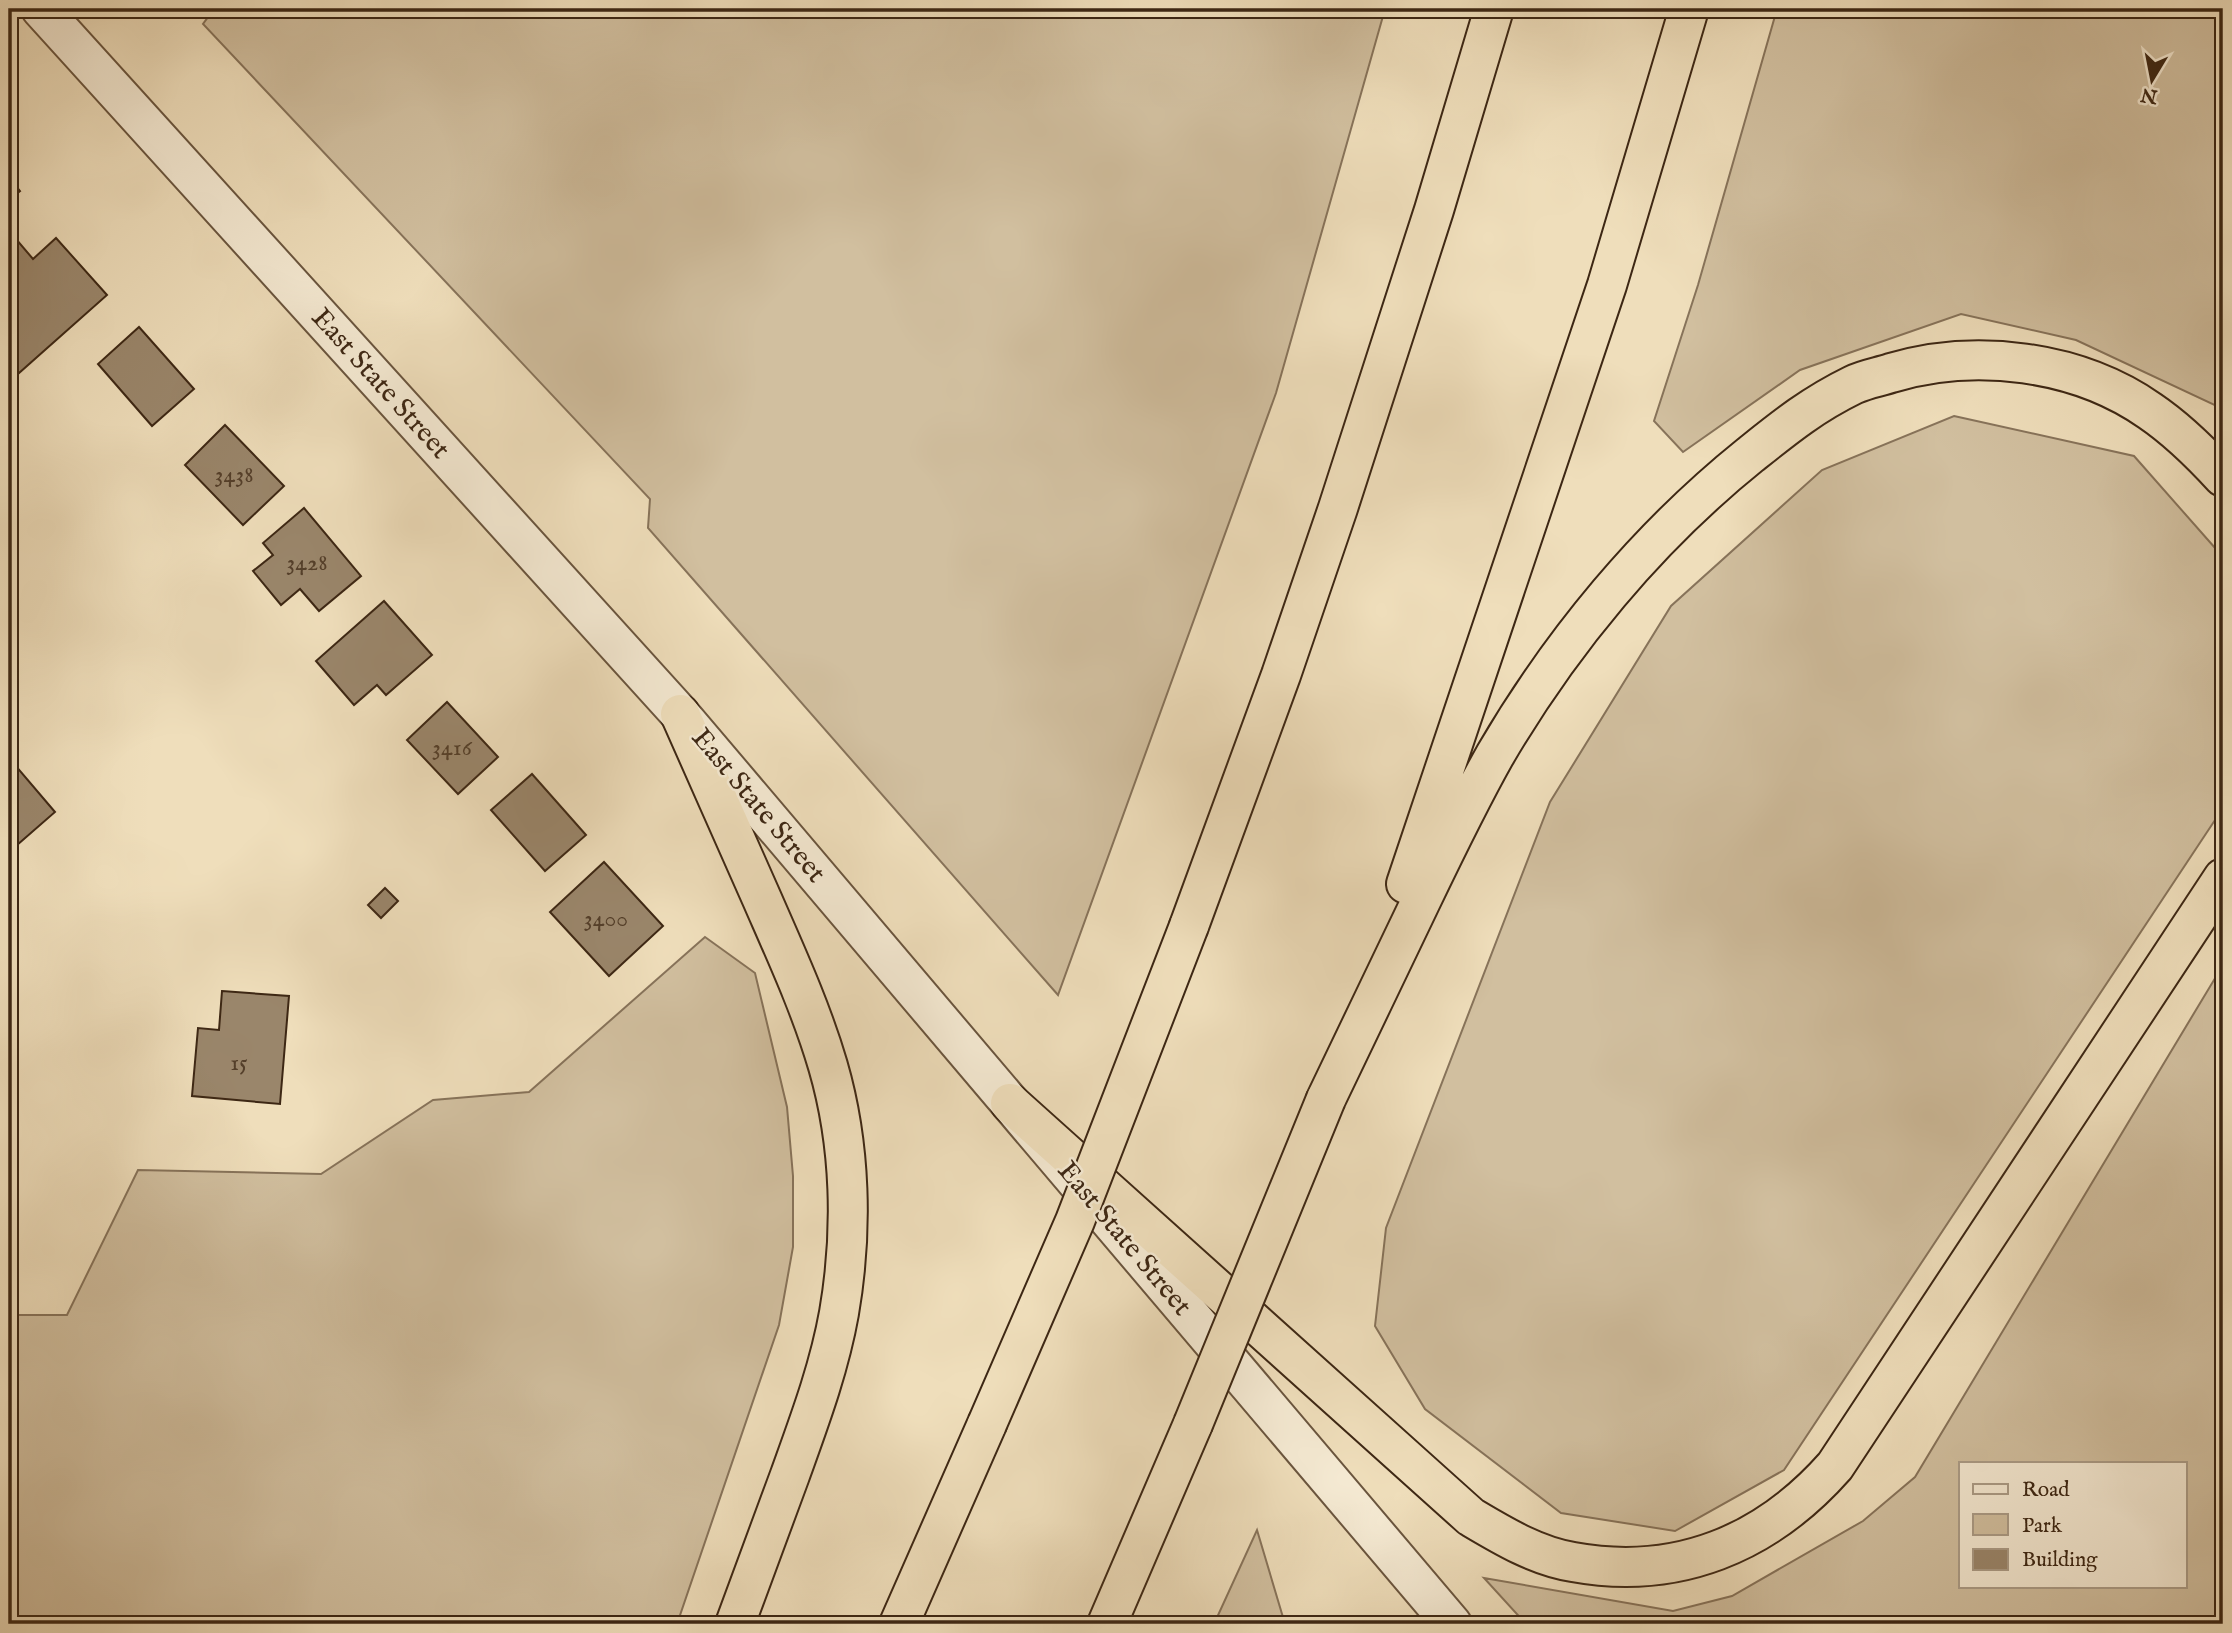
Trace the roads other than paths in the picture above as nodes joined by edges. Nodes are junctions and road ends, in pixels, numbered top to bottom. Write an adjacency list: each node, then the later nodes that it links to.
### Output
1 (41, 9): 5 (street, East State Street)
2 (1494, 9): 11 (highway, bridge)
3 (1689, 9): 7 (highway)
4 (2223, 477): 7 (highway)
5 (680, 715): 8 (street, East State Street); 10 (highway)
6 (2223, 878): 8 (highway)
7 (1326, 1099): 9 (highway, bridge)
8 (1010, 1103): 12 (street, East State Street)
9 (1111, 1615)
10 (735, 1624)
11 (899, 1624)
12 (1452, 1624)

